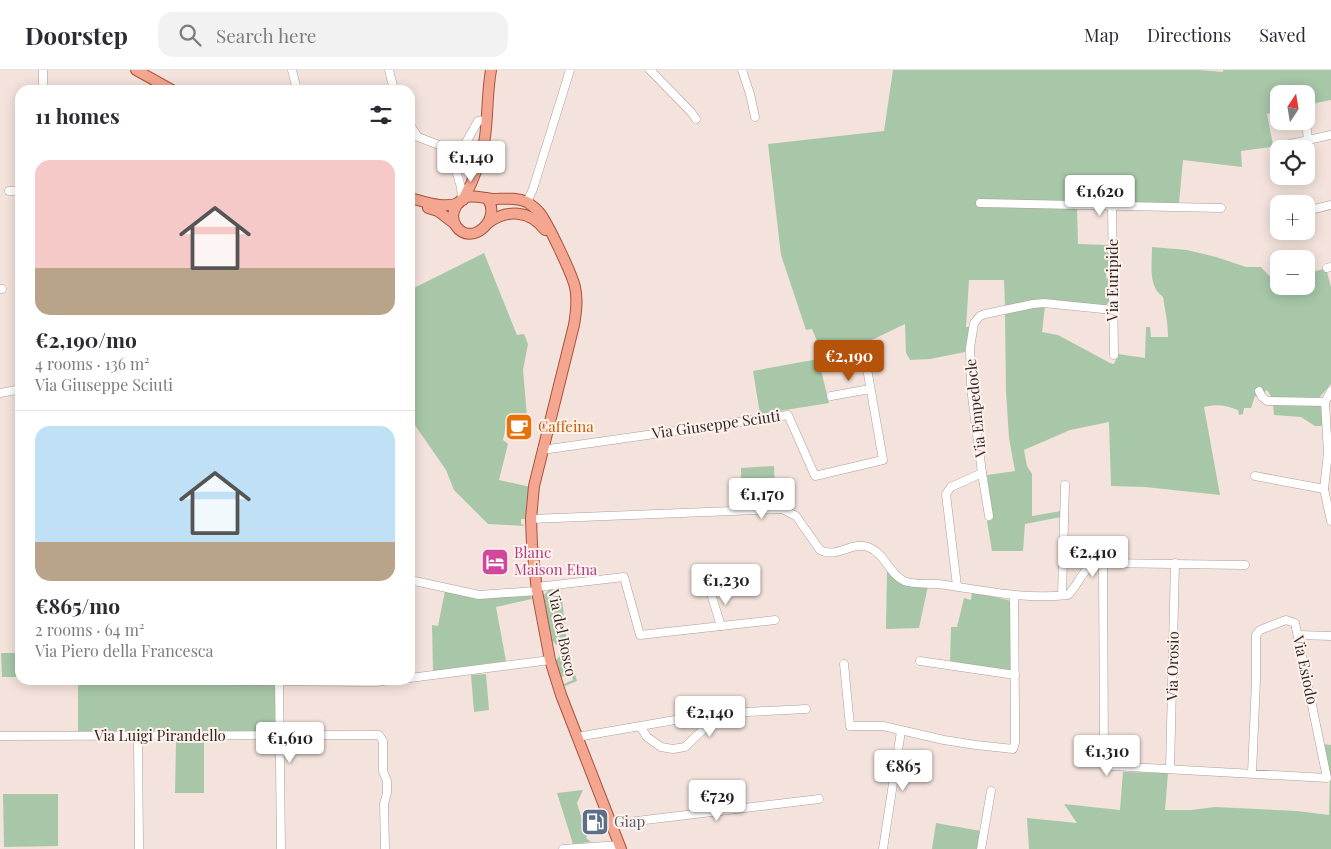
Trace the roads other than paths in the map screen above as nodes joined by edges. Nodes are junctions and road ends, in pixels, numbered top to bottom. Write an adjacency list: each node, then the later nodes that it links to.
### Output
1 (43, 70): 9 (street)
2 (136, 70): 10 (main road)
3 (292, 70): 11 (street)
4 (388, 70): 12 (street)
5 (491, 70): 15 (main road)
6 (570, 70): 27 (street)
7 (650, 70): 14 (street)
8 (742, 70): 13 (street)
9 (43, 85)
10 (163, 85)
11 (296, 85)
12 (392, 85)
13 (755, 117)
14 (696, 119)
15 (486, 120): 20 (main road); 21 (street)
16 (1307, 130): 19 (street)
17 (415, 132): 21 (street)
18 (1331, 135): 19 (street)
19 (1308, 140)
20 (480, 158): 24 (main road); 26 (main road)
21 (454, 164): 26 (street)
22 (9, 191): 23 (street)
23 (15, 191)
24 (486, 198): 26 (main road); 27 (main road); 34 (main road)
25 (415, 199): 26 (main road)
26 (462, 201): 35 (main road)
27 (526, 202): 36 (main road)
28 (980, 203): 31 (street)
29 (415, 204): 35 (main road)
30 (1331, 205): 33 (street)
31 (1112, 206): 32 (street); 37 (street, Via Euripide)
32 (1221, 208)
33 (1315, 209)
34 (488, 223): 35 (main road); 36 (main road)
35 (455, 224)
36 (555, 242): 47 (main road, Via del Bosco)
37 (1113, 310): 38 (street, Via Euripide); 48 (street, Via Empedocle)
38 (1114, 355)
39 (868, 374): 40 (street, Via Giuseppe Sciuti)
40 (870, 389): 45 (street); 47 (street, Via Giuseppe Sciuti)
41 (15, 390): 44 (street)
42 (1259, 391): 46 (street)
43 (1331, 391): 46 (street)
44 (0, 393)
45 (831, 396)
46 (1325, 402): 51 (street)
47 (542, 450): 53 (main road, Via del Bosco)
48 (982, 472): 52 (street); 60 (street, Via Empedocle)
49 (1255, 476): 51 (street)
50 (1065, 485): 62 (street)
51 (1324, 489): 54 (street)
52 (989, 516)
53 (531, 519): 60 (street); 61 (main road, Via del Bosco)
54 (1331, 521)
55 (1103, 563): 56 (street); 62 (street); 82 (street)
56 (1175, 563): 57 (street); 82 (street, Via Orosio)
57 (1244, 565)
58 (717, 579): 65 (street)
59 (415, 581): 61 (street)
60 (957, 586): 63 (street)
61 (537, 589): 65 (street); 68 (main road, Via del Bosco)
62 (1062, 595): 63 (street)
63 (1014, 596): 71 (street)
64 (775, 620): 65 (street)
65 (721, 626)
66 (1298, 634): 67 (street); 83 (street, Via Esiodo); 83 (street, Via Esiodo)
67 (1331, 636)
68 (550, 660): 72 (street); 81 (main road, Via del Bosco)
69 (920, 661): 71 (street)
70 (844, 664): 77 (street)
71 (1015, 675): 77 (street)
72 (415, 677)
73 (280, 685): 78 (street)
74 (806, 709): 76 (street)
75 (698, 716): 76 (street)
76 (640, 726): 81 (street)
77 (901, 731): 92 (street)
78 (279, 735): 80 (street, Via Luigi Pirandello); 89 (street); 90 (street, Via Luigi Pirandello)
79 (0, 736): 80 (street, Via Luigi Pirandello)
80 (138, 737): 88 (street)
81 (578, 737): 86 (main road, Via del Bosco)
82 (1170, 769): 83 (street)
83 (1252, 773)
84 (991, 791): 93 (street)
85 (819, 799): 86 (street)
86 (612, 824): 87 (main road, Via del Bosco)
87 (621, 847): 91 (street)
88 (139, 849)
89 (281, 849)
90 (385, 849)
91 (563, 849)
92 (883, 849)
93 (981, 849)

